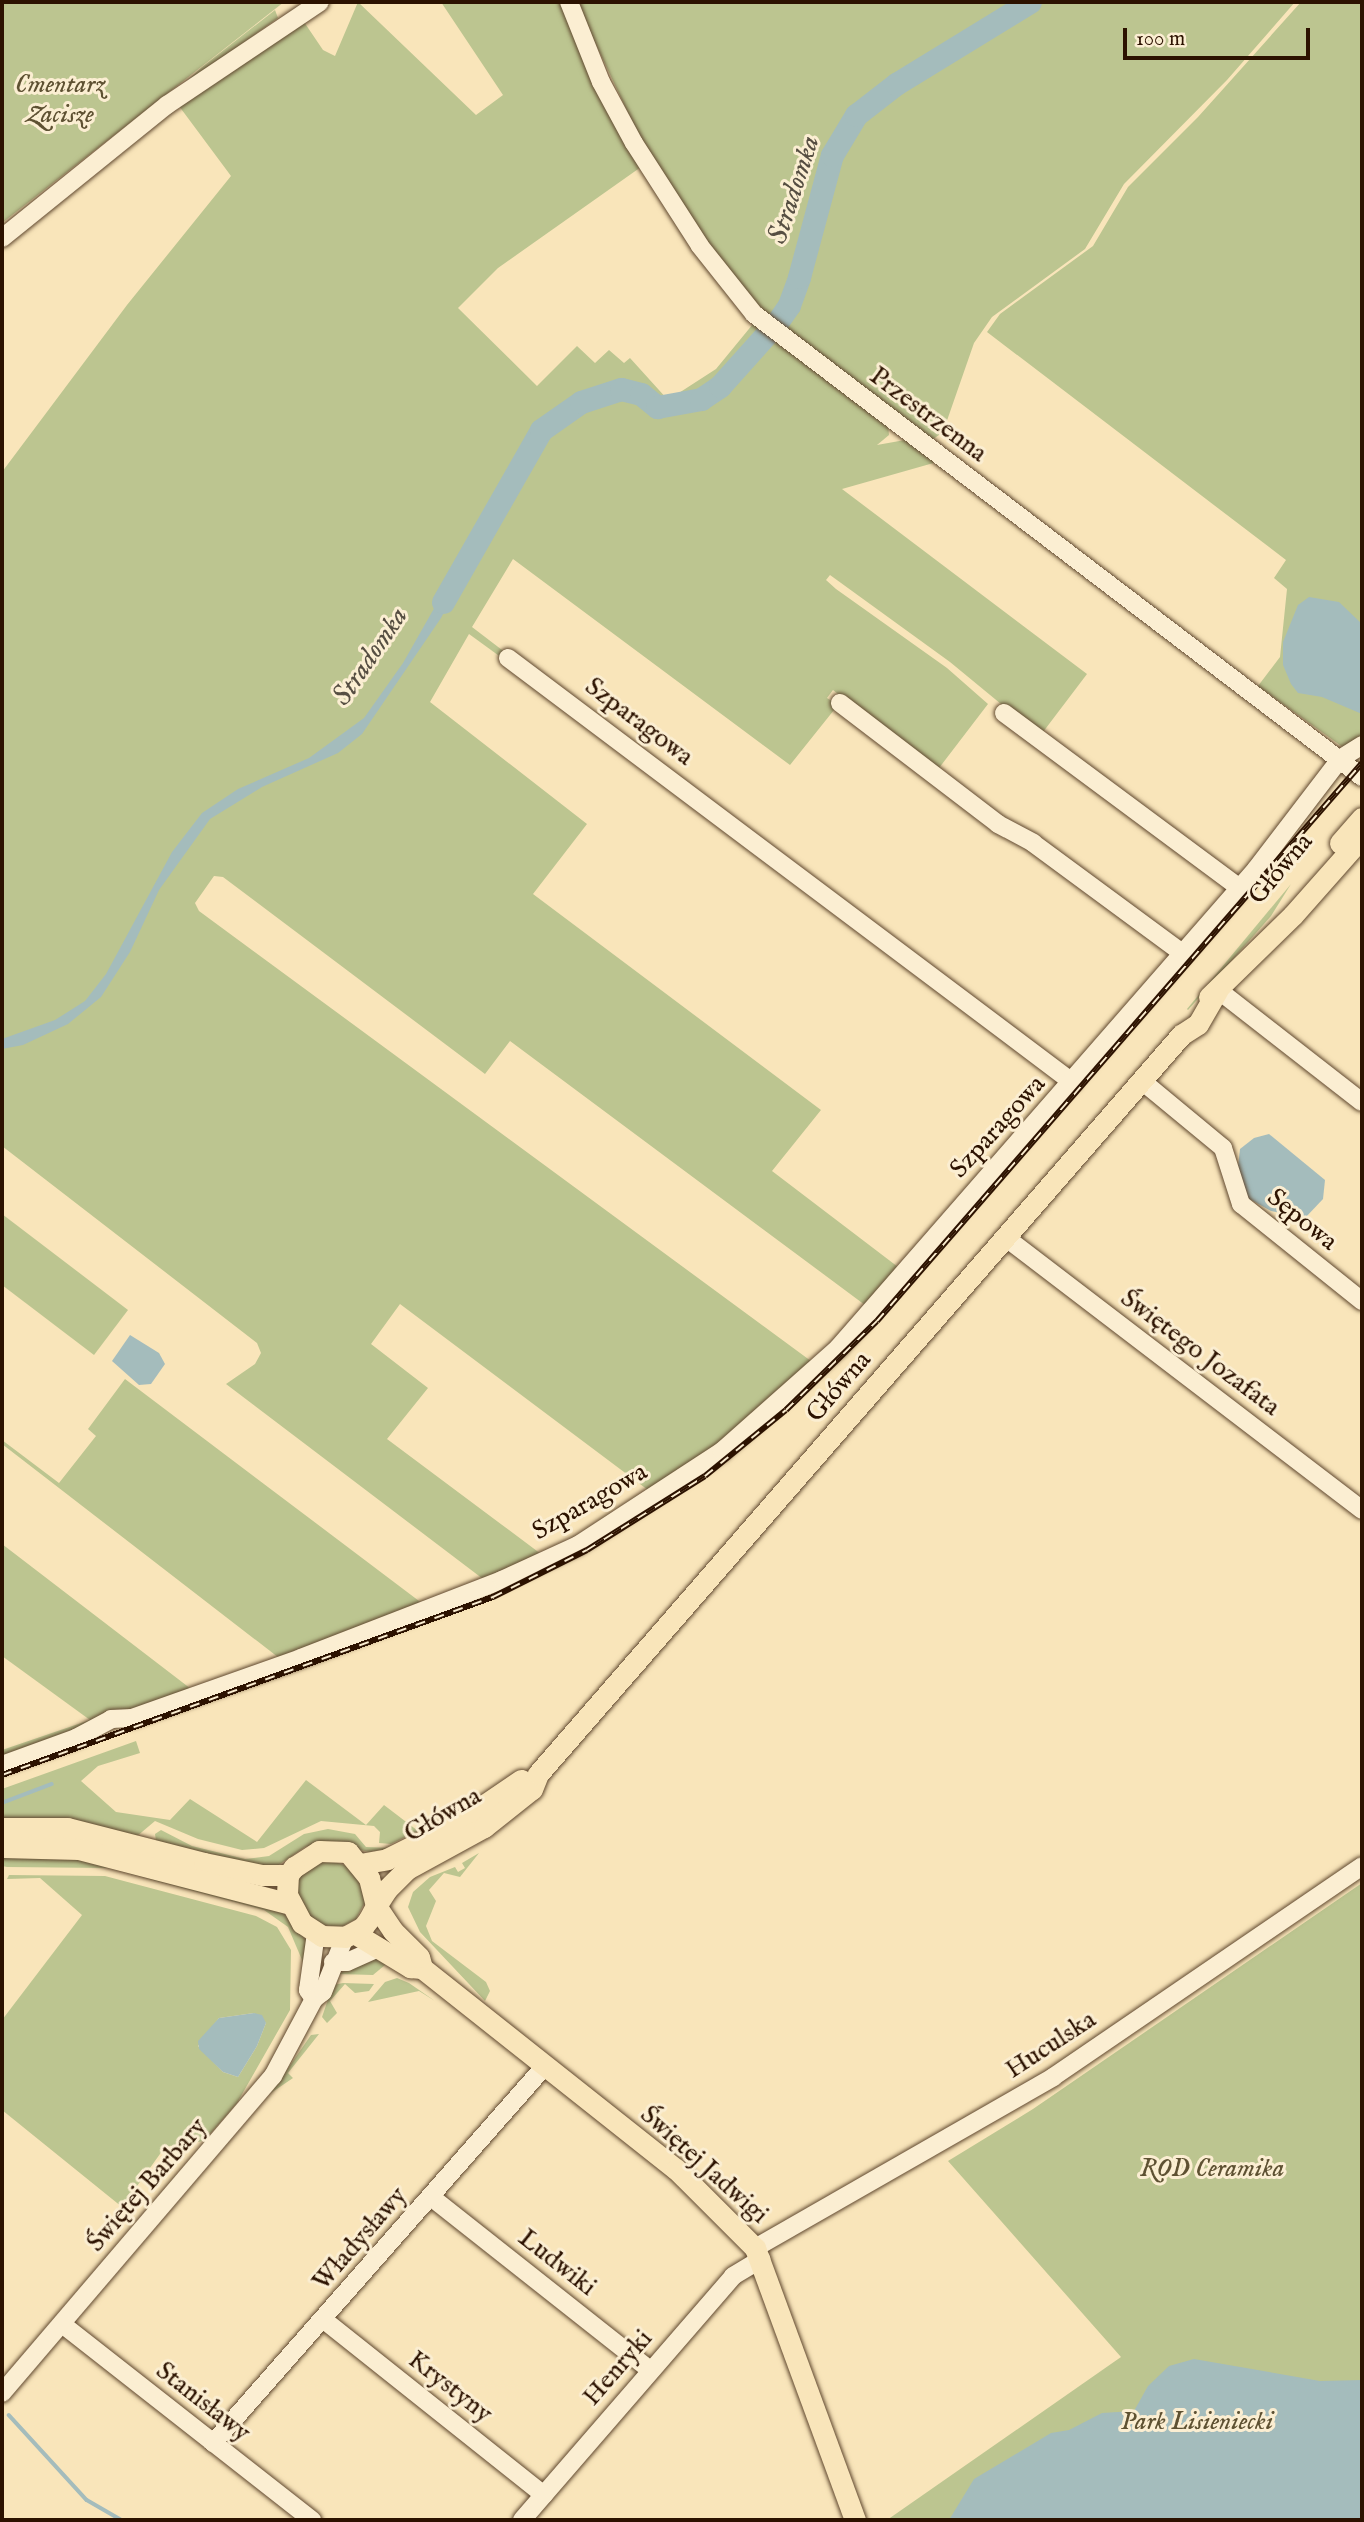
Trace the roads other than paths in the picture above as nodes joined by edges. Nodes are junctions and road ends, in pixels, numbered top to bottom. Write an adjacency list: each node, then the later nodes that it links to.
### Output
1 (320, 2): 3 (street)
2 (569, 2): 8 (street, Przestrzenna)
3 (2, 238)
4 (508, 658): 15 (street, Szparagowa)
5 (840, 703): 12 (street)
6 (1004, 713): 11 (street)
7 (1362, 745): 8 (street, Szparagowa)
8 (1340, 759): 9 (street, Przestrzenna); 11 (street, Szparagowa)
9 (1362, 777)
10 (1362, 822): 13 (main road, Główna)
11 (1240, 888): 12 (street, Szparagowa)
12 (1182, 953): 15 (street, Szparagowa)
13 (1218, 990): 14 (main road, Główna); 16 (street)
14 (1142, 1081): 17 (main road, Główna); 18 (street, Sępowa)
15 (1072, 1082): 20 (street, Szparagowa)
16 (1362, 1102)
17 (1005, 1237): 19 (street, Świętego Jozafata); 21 (main road, Główna)
18 (1362, 1301)
19 (1362, 1510)
20 (2, 1765)
21 (538, 1774): 24 (main road, Główna); 28 (main road, Główna)
22 (2, 1828): 26 (main road)
23 (2, 1847): 27 (main road)
24 (360, 1864): 26 (main road); 28 (main road)
25 (1362, 1866): 37 (street, Huculska)
26 (288, 1875): 27 (main road)
27 (290, 1904): 29 (main road)
28 (376, 1906): 30 (main road); 33 (main road, Świętej Jadwigi)
29 (316, 1933): 30 (main road); 34 (street)
30 (349, 1935): 31 (main road, Świętej Jadwigi); 32 (street, Świętej Barbary)
31 (380, 1947): 32 (street); 33 (main road, Świętej Jadwigi)
32 (333, 1962): 34 (street, Świętej Barbary)
33 (422, 1968): 35 (main road, Świętej Jadwigi)
34 (314, 1999): 39 (street, Świętej Barbary)
35 (544, 2067): 36 (street, Władysławy); 37 (main road, Świętej Jadwigi)
36 (431, 2197): 38 (street, Władysławy); 40 (street, Ludwiki)
37 (758, 2253): 40 (street, Henryki); 46 (main road, Świętej Jadwigi)
38 (324, 2320): 42 (street, Władysławy); 43 (street, Krystyny)
39 (62, 2323): 41 (street, Świętej Barbary); 42 (street, Stanisławy)
40 (650, 2370): 43 (street, Henryki)
41 (2, 2393)
42 (212, 2443): 44 (street, Stanisławy)
43 (544, 2495): 45 (street, Henryki)
44 (312, 2520)
45 (522, 2520)
46 (855, 2520)

